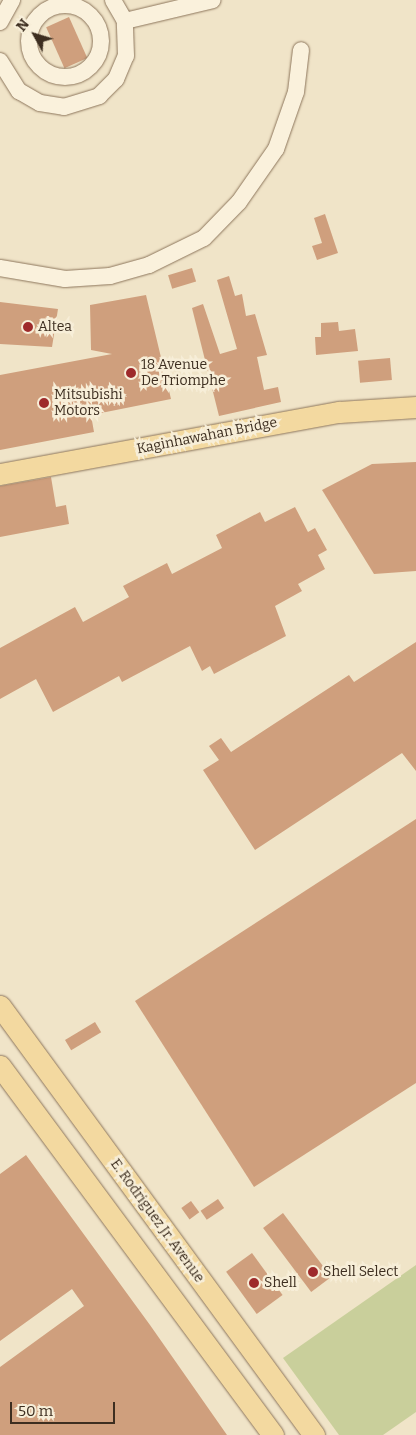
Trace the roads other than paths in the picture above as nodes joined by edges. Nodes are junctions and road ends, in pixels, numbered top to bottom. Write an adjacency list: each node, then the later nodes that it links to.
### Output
1 (12, 0): 5 (street)
2 (113, 0): 4 (street)
3 (213, 0): 4 (street)
4 (125, 21): 9 (street)
5 (0, 22)
6 (100, 29): 6 (street)
7 (301, 50): 10 (street)
8 (0, 61): 9 (street)
9 (5, 82)
10 (0, 268)
11 (416, 407): 12 (main road, Kaginhawahan Bridge)
12 (0, 474)
13 (0, 1006): 16 (main road, E. Rodriguez Jr. Avenue)
14 (0, 1066): 15 (main road)
15 (273, 1435)
16 (314, 1435)

